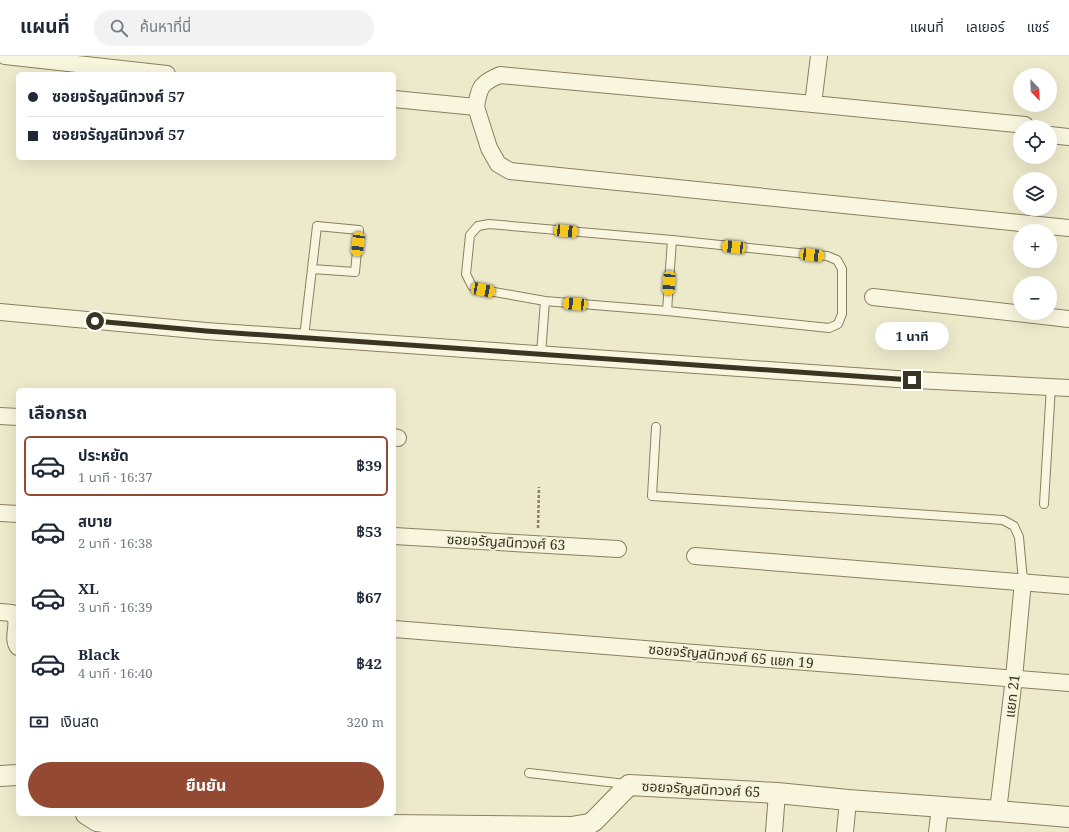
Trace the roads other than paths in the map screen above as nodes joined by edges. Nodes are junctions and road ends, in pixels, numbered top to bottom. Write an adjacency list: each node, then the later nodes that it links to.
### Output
1 (5, 56): 3 (street)
2 (820, 56): 6 (street)
3 (75, 60): 4 (street)
4 (154, 72)
5 (396, 98): 7 (street)
6 (813, 104): 7 (street); 8 (street)
7 (479, 117): 11 (street)
8 (1013, 124)
9 (1057, 136): 10 (street)
10 (1069, 137)
11 (1069, 228)
12 (672, 240): 15 (lane); 16 (lane); 16 (lane)
13 (312, 269): 13 (lane); 19 (lane)
14 (873, 297): 18 (street)
15 (545, 301): 16 (lane); 20 (lane)
16 (667, 311)
17 (0, 312): 19 (street)
18 (1069, 319)
19 (304, 337): 20 (street)
20 (541, 354): 21 (street)
21 (1051, 386): 22 (street); 26 (lane)
22 (1069, 388)
23 (0, 416): 24 (street)
24 (16, 417)
25 (656, 427): 32 (lane)
26 (1044, 504)
27 (0, 513): 28 (street)
28 (16, 514)
29 (396, 536): 30 (street, ซอยจรัญสนิทวงศ์ 63)
30 (618, 549)
31 (695, 556): 32 (street)
32 (1023, 581): 33 (street); 39 (street, แยก 21)
33 (1069, 586)
34 (0, 612): 35 (street)
35 (16, 619)
36 (16, 619): 38 (street)
37 (396, 629): 39 (street, ซอยจรัญสนิทวงศ์ 65 แยก 19)
38 (16, 646)
39 (1014, 678): 40 (street, ซอยจรัญสนิทวงศ์ 65 แยก 19); 48 (street, แยก 21)
40 (1069, 683)
41 (529, 773): 44 (lane)
42 (16, 775): 43 (street)
43 (0, 776)
44 (629, 785): 45 (street, ซอยจรัญสนิทวงศ์ 65); 51 (street, ซอยจรัญสนิทวงศ์ 65)
45 (777, 793): 46 (street, ซอยจรัญสนิทวงศ์ 65); 54 (street)
46 (848, 800): 47 (street, ซอยจรัญสนิทวงศ์ 65); 55 (street)
47 (940, 807): 48 (street, ซอยจรัญสนิทวงศ์ 65); 56 (street)
48 (998, 811): 50 (street, ซอยจรัญสนิทวงศ์ 65)
49 (89, 816): 52 (street, ซอยจรัญสนิทวงศ์ 65)
50 (1069, 817)
51 (595, 826): 53 (street, ซอยจรัญสนิทวงศ์ 65)
52 (292, 828): 53 (street, ซอยจรัญสนิทวงศ์ 65)
53 (454, 829)
54 (774, 832)
55 (845, 832)
56 (937, 832)

